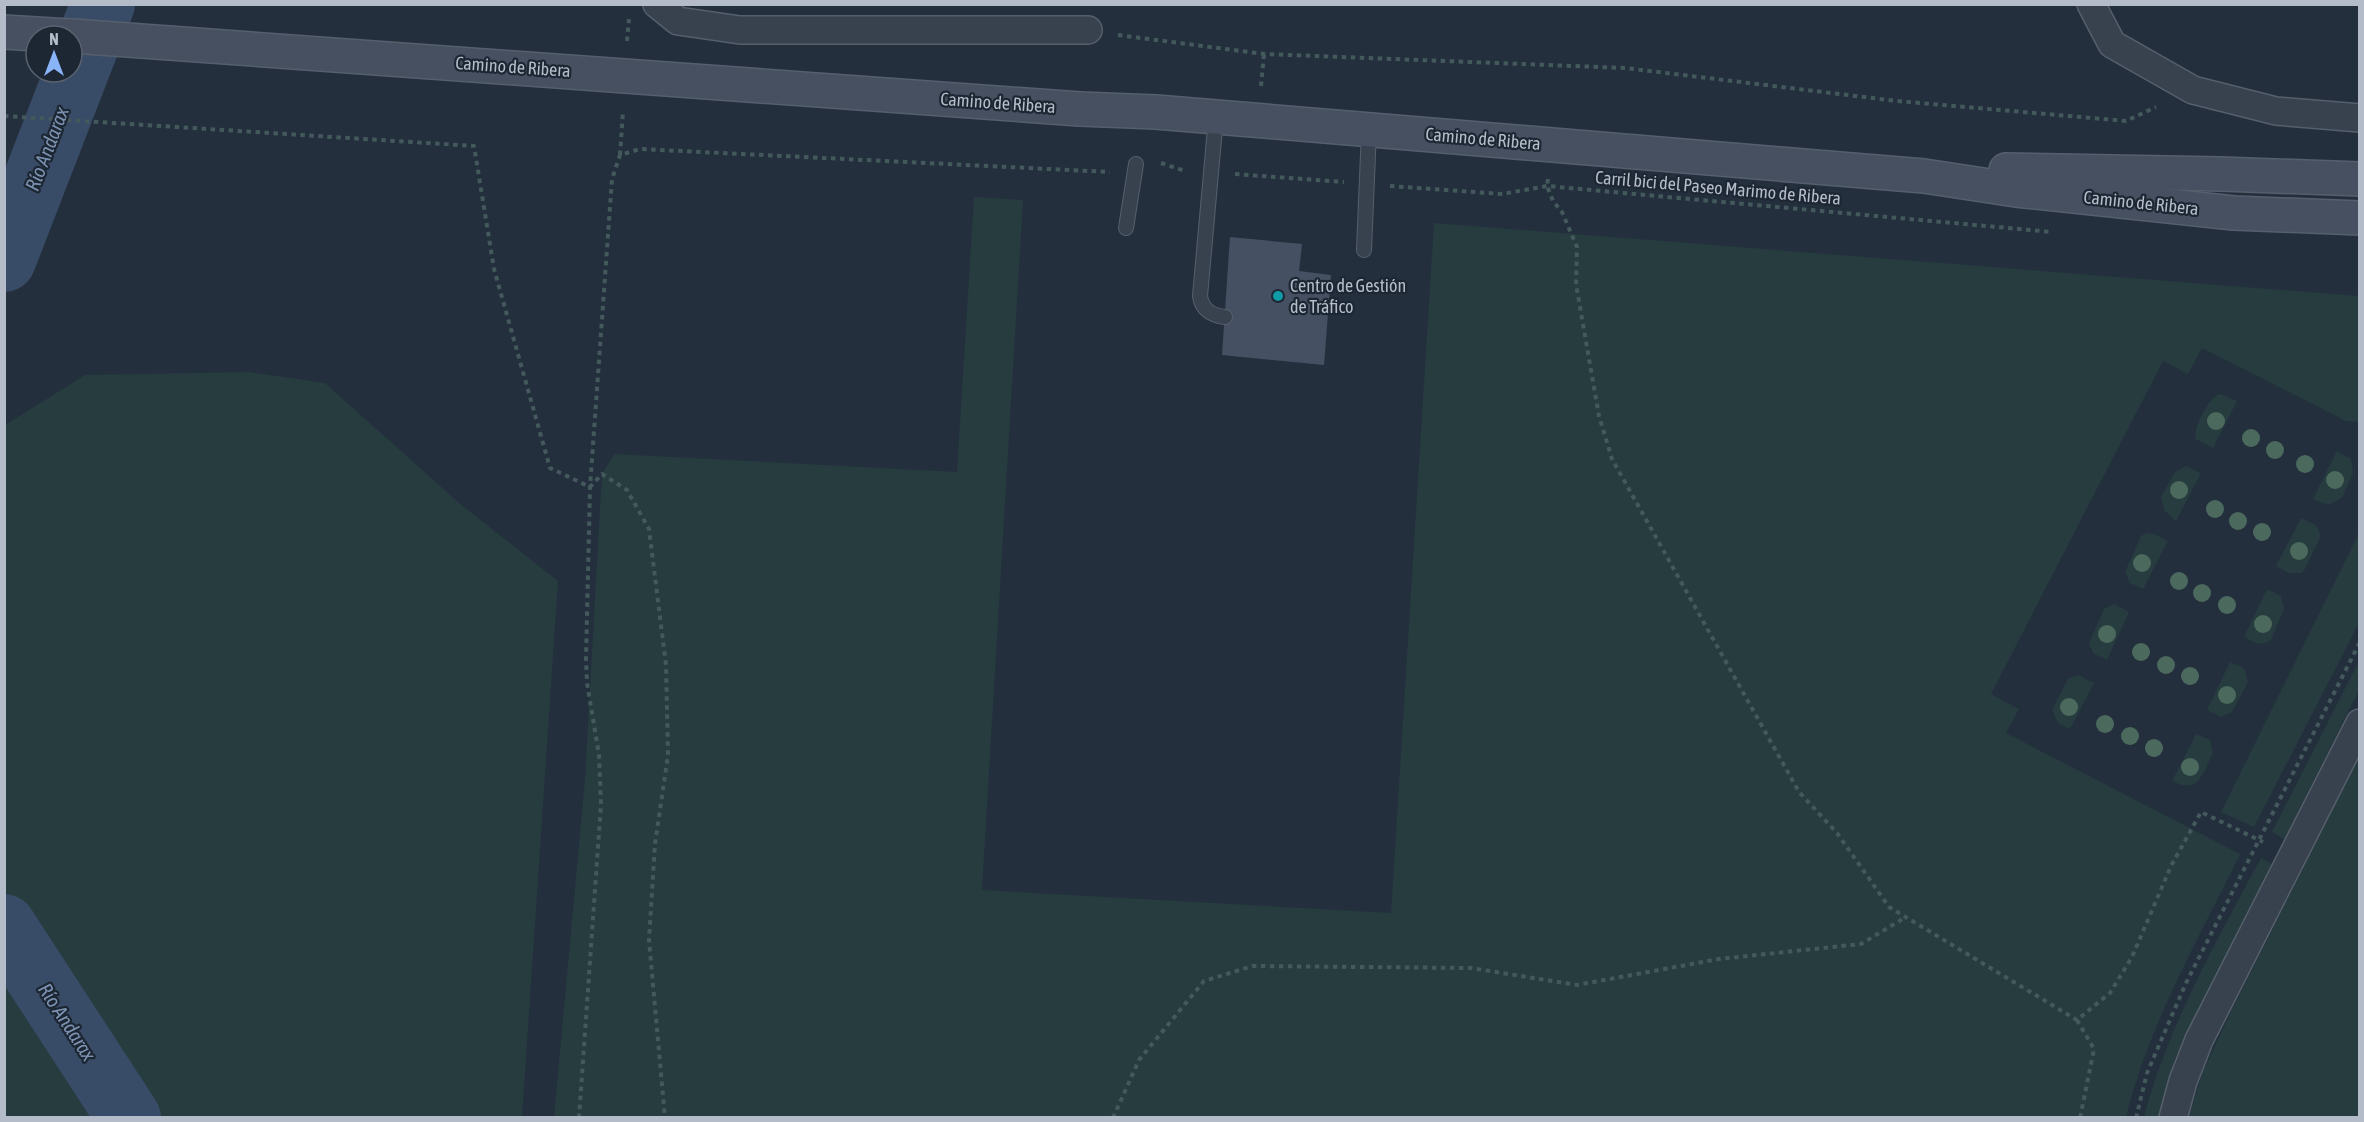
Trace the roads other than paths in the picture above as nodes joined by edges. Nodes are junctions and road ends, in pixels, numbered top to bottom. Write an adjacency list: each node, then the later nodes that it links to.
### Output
1 (657, 4): 3 (street)
2 (2091, 4): 8 (street)
3 (1088, 30)
4 (4, 32): 5 (main road, Camino de Ribera)
5 (24, 33)
6 (84, 37): 7 (main road, Camino de Ribera, bridge)
7 (1216, 117): 9 (main road, Camino de Ribera); 16 (lane)
8 (2360, 118)
9 (1369, 130): 11 (main road, Camino de Ribera); 15 (lane)
10 (1137, 158): 14 (lane)
11 (1924, 176): 12 (main road, Camino de Ribera); 13 (main road, Camino de Ribera)
12 (2360, 179)
13 (2360, 218)
14 (1126, 228)
15 (1364, 250)
16 (1225, 317)
17 (2360, 723): 18 (street)
18 (2173, 1118)

